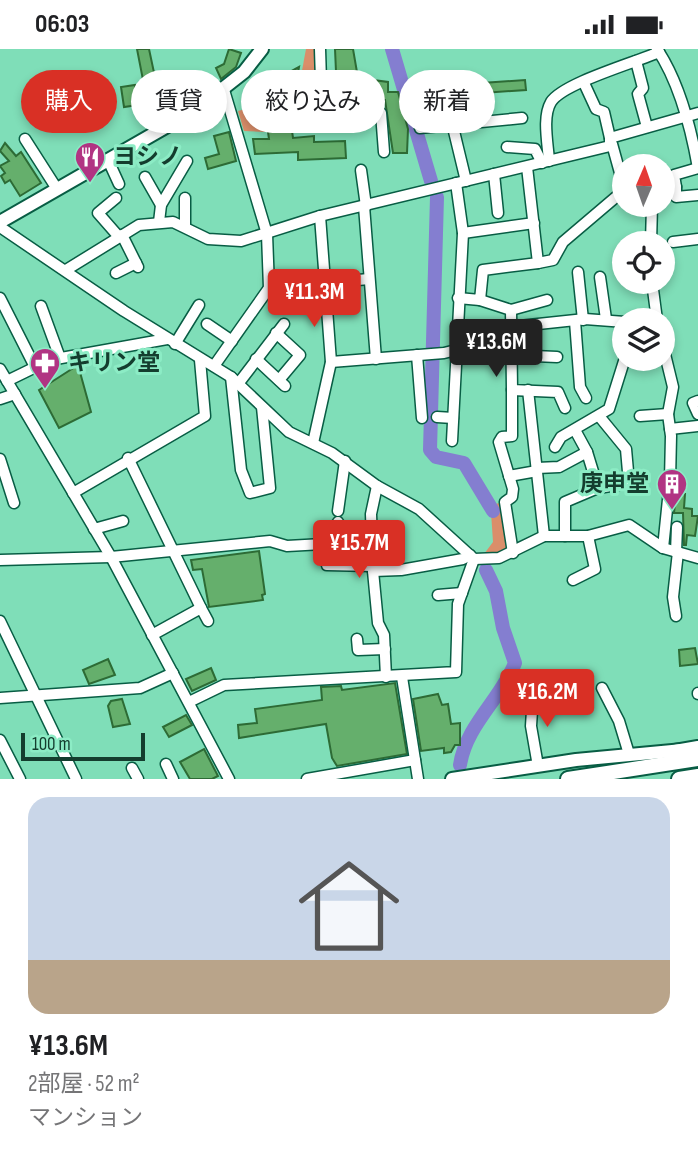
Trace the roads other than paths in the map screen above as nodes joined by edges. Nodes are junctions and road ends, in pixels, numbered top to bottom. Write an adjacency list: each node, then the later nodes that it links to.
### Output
1 (262, 49): 6 (main road)
2 (320, 49): 18 (street)
3 (658, 50): 4 (street); 9 (street)
4 (637, 61): 5 (street); 12 (street)
5 (584, 83): 16 (street); 22 (street)
6 (227, 87)
7 (227, 100): 46 (street)
8 (698, 113): 9 (street)
9 (685, 117): 12 (street); 24 (street)
10 (522, 118): 11 (street)
11 (495, 120)
12 (647, 127): 16 (street)
13 (156, 133): 20 (main road)
14 (454, 133): 29 (street)
15 (24, 139): 31 (street)
16 (611, 141): 19 (street); 22 (street)
17 (507, 147): 22 (street)
18 (384, 152)
19 (614, 154)
20 (108, 160): 30 (street); 31 (main road)
21 (187, 161): 37 (street)
22 (545, 162): 23 (street)
23 (527, 167): 26 (street); 42 (street)
24 (698, 168): 27 (street)
25 (361, 170): 38 (street)
26 (494, 174): 29 (street); 39 (street)
27 (676, 174)
28 (145, 177): 37 (street)
29 (461, 182): 38 (street); 45 (street)
30 (119, 184)
31 (57, 188): 43 (main road)
32 (698, 195): 33 (street)
33 (676, 197)
34 (116, 198): 47 (street)
35 (185, 198): 44 (street)
36 (612, 201): 50 (street)
37 (161, 205): 41 (street)
38 (365, 206): 40 (street); 55 (street)
39 (498, 213)
40 (320, 216): 46 (street); 56 (street)
41 (159, 222): 44 (street); 47 (street)
42 (534, 223): 45 (street); 50 (street)
43 (0, 224): 51 (street)
44 (185, 226): 46 (street)
45 (463, 233): 59 (street)
46 (267, 235): 57 (street)
47 (120, 236): 51 (street); 53 (street)
48 (698, 239): 49 (street)
49 (675, 242)
50 (538, 263): 60 (street)
51 (66, 270): 72 (street)
52 (578, 272): 66 (street)
53 (116, 273)
54 (600, 277): 65 (street)
55 (369, 279): 56 (street); 80 (street)
56 (325, 284): 57 (street); 82 (street)
57 (269, 288): 73 (street)
58 (0, 298): 84 (street)
59 (458, 298): 60 (street); 74 (street)
60 (480, 300): 64 (street)
61 (547, 300): 64 (street)
62 (41, 306): 78 (street)
63 (200, 306): 72 (street)
64 (510, 310): 70 (street)
65 (606, 319): 66 (street); 67 (street)
66 (579, 320): 70 (street); 93 (street)
67 (612, 320)
68 (207, 324): 73 (street)
69 (284, 324): 71 (street)
70 (510, 327): 75 (street)
71 (276, 333): 79 (street); 79 (street)
72 (171, 341): 78 (street); 81 (street)
73 (232, 341): 83 (street)
74 (455, 350): 75 (street); 76 (street); 104 (street)
75 (511, 352): 77 (street); 90 (street)
76 (417, 355): 80 (street); 103 (street)
77 (557, 357)
78 (60, 358): 84 (street)
79 (256, 359): 88 (street)
80 (376, 359): 82 (street)
81 (200, 360): 83 (street); 113 (street)
82 (331, 362): 109 (street)
83 (214, 366): 88 (street)
84 (35, 367): 89 (street)
85 (0, 369): 89 (street)
86 (621, 371): 100 (street)
87 (669, 371): 98 (street)
88 (234, 380): 96 (street); 96 (street)
89 (7, 381): 92 (street)
90 (512, 390): 91 (street); 116 (street)
91 (528, 390): 97 (street); 115 (street)
92 (15, 394): 94 (street); 119 (street)
93 (586, 398)
94 (0, 399)
95 (698, 401): 99 (street)
96 (262, 407): 109 (street)
97 (565, 408)
98 (668, 414): 102 (street); 106 (street)
99 (698, 414)
100 (599, 416): 107 (street); 118 (street)
101 (437, 417): 104 (street)
102 (640, 417)
103 (422, 418)
104 (453, 418): 108 (street)
105 (698, 426): 106 (street)
106 (670, 429): 128 (street)
107 (575, 430): 110 (street); 111 (street)
108 (452, 442)
109 (313, 443): 114 (street)
110 (555, 447)
111 (587, 453): 115 (street); 118 (street)
112 (0, 459): 120 (street)
113 (128, 459): 119 (street); 129 (street)
114 (345, 461): 117 (street); 124 (street)
115 (537, 469): 116 (street); 125 (street)
116 (509, 476): 131 (street)
117 (377, 486): 124 (street); 133 (street)
118 (598, 488): 126 (street)
119 (73, 493): 123 (street)
120 (14, 503)
121 (123, 521): 123 (street)
122 (677, 527): 130 (street)
123 (94, 529): 132 (street)
124 (373, 533): 136 (street)
125 (544, 536): 126 (street); 131 (street)
126 (565, 536): 127 (street)
127 (588, 536): 128 (street); 137 (street)
128 (663, 548): 130 (street)
129 (174, 552): 132 (street); 136 (street); 140 (street)
130 (677, 552): 134 (street); 141 (street)
131 (513, 553): 133 (street)
132 (111, 557): 135 (street); 144 (street)
133 (472, 557): 136 (street); 138 (street)
134 (698, 558)
135 (0, 560)
136 (373, 569): 146 (street)
137 (573, 580)
138 (462, 593): 139 (street); 149 (street)
139 (438, 595)
140 (201, 608): 143 (street); 144 (street)
141 (677, 616)
142 (0, 621): 152 (street)
143 (208, 621)
144 (152, 635): 147 (street)
145 (357, 639): 146 (street)
146 (385, 649): 148 (street)
147 (173, 673): 152 (street); 154 (street)
148 (386, 677): 149 (street); 154 (street)
149 (402, 677): 160 (street)
150 (602, 688): 158 (street)
151 (533, 695): 162 (street)
152 (34, 696): 153 (street); 166 (street)
153 (0, 698)
154 (188, 702): 169 (street)
155 (0, 740): 165 (street)
156 (698, 747): 157 (main road)
157 (683, 750): 158 (main road); 173 (main road)
158 (629, 754): 162 (main road)
159 (698, 759): 174 (highway)
160 (415, 760): 170 (street); 171 (street)
161 (166, 764): 168 (street)
162 (538, 766): 172 (main road)
163 (132, 768): 167 (street)
164 (698, 776): 175 (highway)
165 (20, 779)
166 (76, 779)
167 (138, 779)
168 (173, 779)
169 (229, 779)
170 (307, 779)
171 (418, 779)
172 (452, 779)
173 (502, 779)
174 (568, 779)
175 (679, 779)

